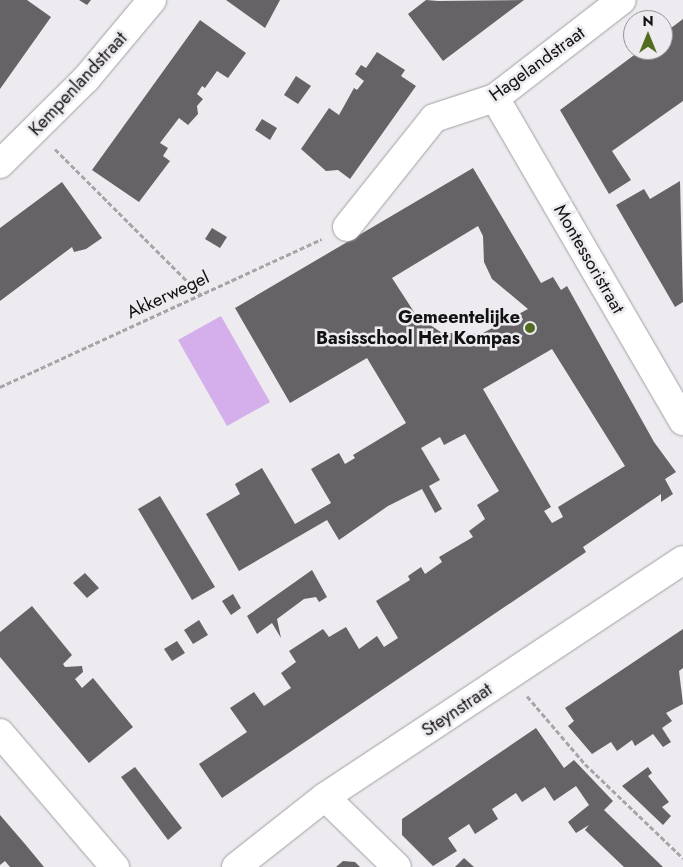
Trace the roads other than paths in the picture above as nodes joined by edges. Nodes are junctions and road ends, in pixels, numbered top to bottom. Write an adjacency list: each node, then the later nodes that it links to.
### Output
1 (152, 0): 4 (street, Kempenlandstraat)
2 (622, 0): 3 (street, Hagelandstraat)
3 (495, 98): 5 (street, Hagelandstraat); 6 (street, Montessoristraat)
4 (0, 164)
5 (347, 227)
6 (683, 421)
7 (683, 560): 9 (street, Steynstraat)
8 (0, 733): 10 (street)
9 (325, 797): 11 (street, Steynstraat); 12 (street)
10 (115, 867)
11 (236, 867)
12 (397, 867)

